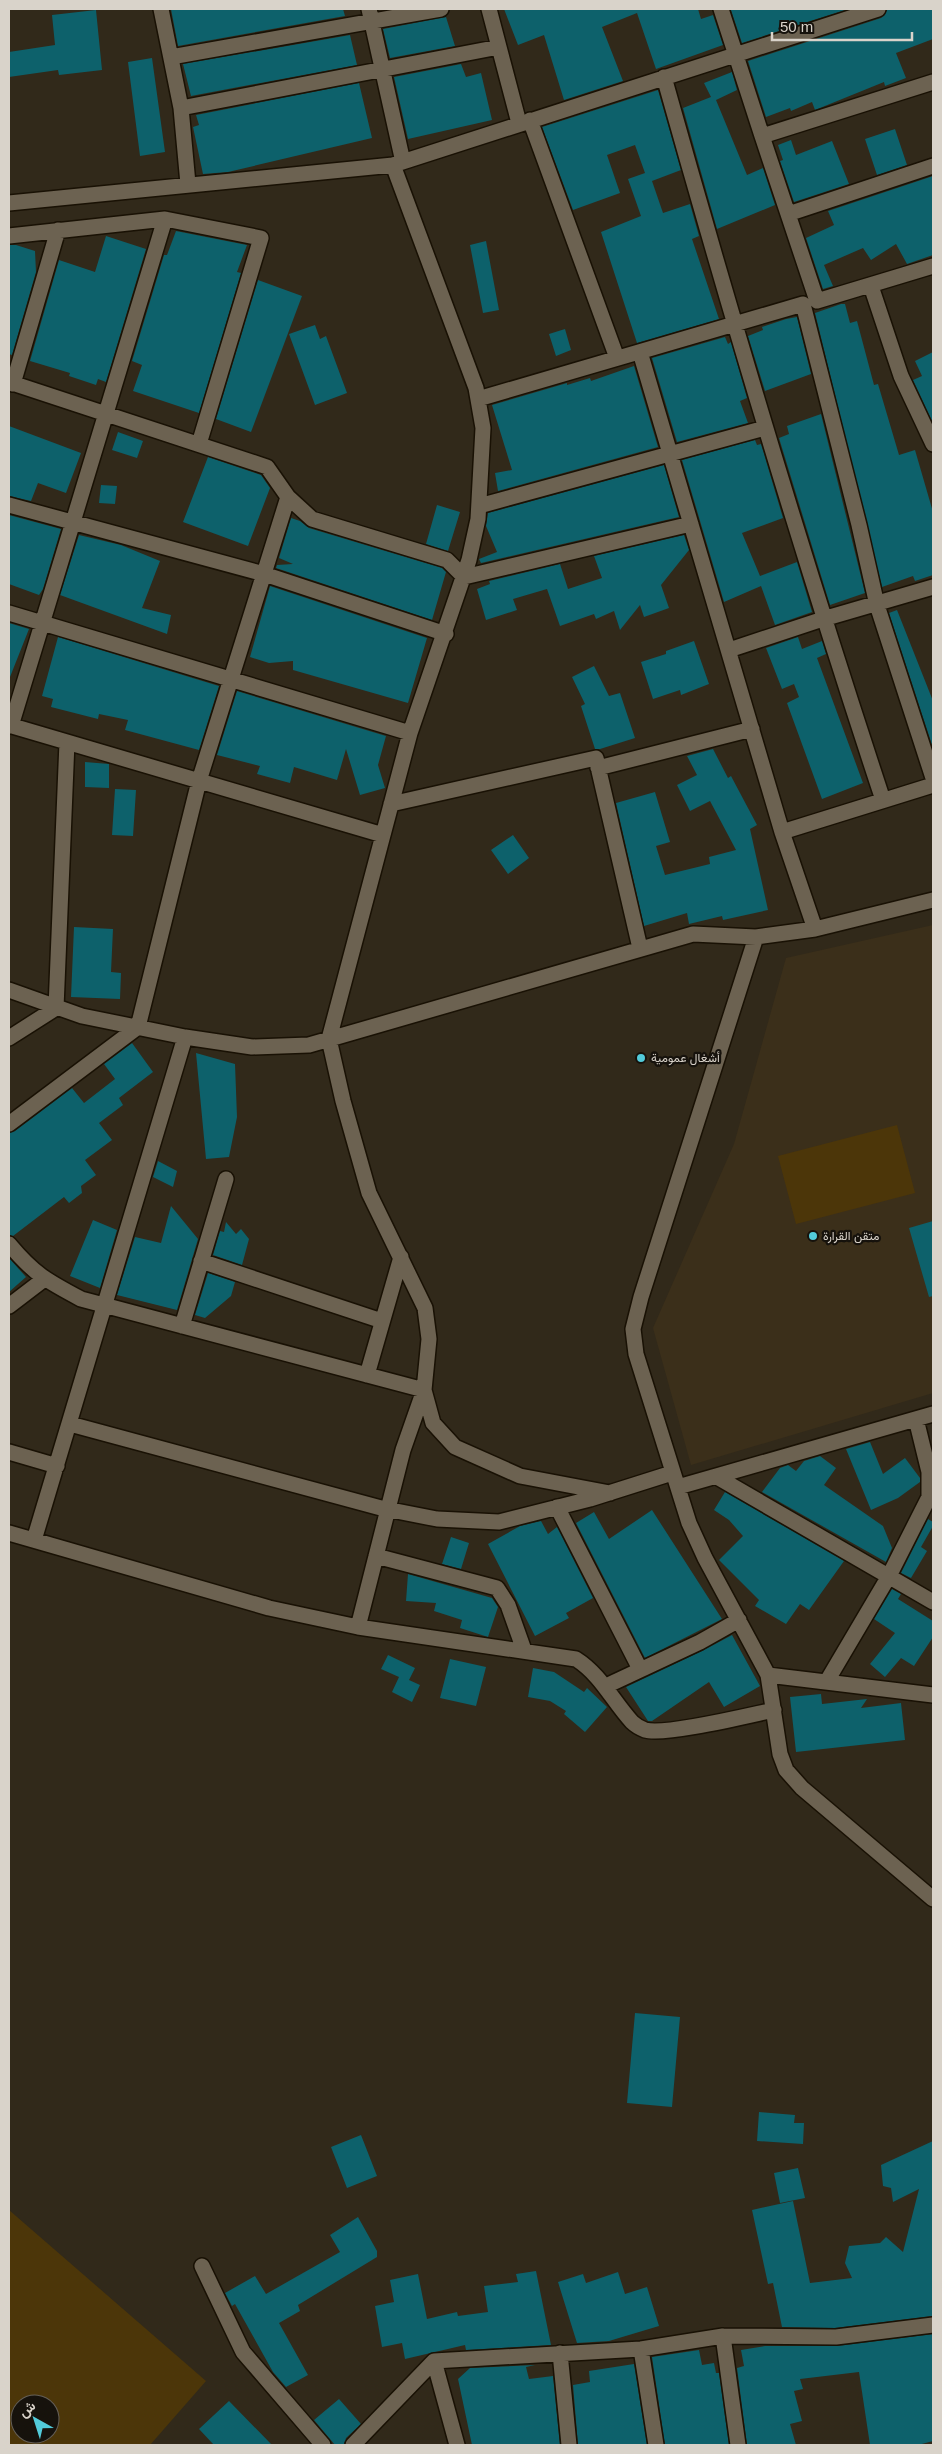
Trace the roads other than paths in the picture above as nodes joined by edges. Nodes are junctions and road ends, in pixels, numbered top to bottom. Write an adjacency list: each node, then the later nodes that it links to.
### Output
1 (161, 9): 10 (street)
2 (441, 9): 7 (street)
3 (489, 9): 8 (street)
4 (721, 9): 9 (street)
5 (878, 9): 6 (street)
6 (860, 11): 9 (street)
7 (370, 15): 10 (street); 11 (street)
8 (499, 47): 11 (street); 15 (street)
9 (736, 54): 12 (street); 16 (street)
10 (170, 57): 14 (street)
11 (382, 70): 14 (street); 17 (street)
12 (664, 77): 15 (street); 28 (street)
13 (933, 82): 16 (street)
14 (181, 108): 19 (street)
15 (524, 122): 17 (street); 30 (street)
16 (762, 136): 21 (street)
17 (398, 164): 19 (street); 32 (street)
18 (933, 166): 21 (street)
19 (188, 184): 20 (street)
20 (9, 203)
21 (788, 214): 27 (street)
22 (165, 219): 23 (street); 33 (street); 35 (street)
23 (58, 230): 24 (street); 31 (street)
24 (9, 236)
25 (933, 266): 26 (street)
26 (871, 286): 27 (street); 36 (street)
27 (810, 303): 28 (street); 46 (street)
28 (733, 324): 29 (street); 34 (street)
29 (640, 352): 30 (street); 37 (street)
30 (617, 358): 32 (street)
31 (11, 383): 33 (street)
32 (478, 399): 40 (street)
33 (105, 414): 35 (street); 41 (street)
34 (765, 428): 37 (street); 48 (street)
35 (199, 444): 38 (street)
36 (933, 444)
37 (670, 454): 40 (street); 42 (street)
38 (288, 497): 43 (street); 44 (street)
39 (9, 505): 41 (street)
40 (479, 506): 44 (street)
41 (72, 523): 43 (street); 49 (street)
42 (691, 524): 44 (street); 51 (street)
43 (264, 574): 50 (street); 52 (street)
44 (464, 578): 50 (street)
45 (933, 588): 46 (street)
46 (877, 605): 48 (street); 58 (street)
47 (9, 613): 49 (street)
48 (824, 619): 51 (street); 61 (street)
49 (42, 623): 52 (street); 53 (street)
50 (446, 634): 55 (street)
51 (729, 650): 54 (street)
52 (231, 680): 55 (street); 59 (street)
53 (10, 725): 56 (street)
54 (752, 728): 57 (street); 63 (street)
55 (410, 733): 62 (street)
56 (67, 742): 59 (street); 70 (street)
57 (598, 768): 62 (street); 68 (street)
58 (933, 778)
59 (199, 781): 64 (street); 71 (street)
60 (933, 785): 61 (street)
61 (883, 800): 63 (street)
62 (390, 804): 64 (street)
63 (782, 832): 66 (street)
64 (383, 835): 74 (street)
65 (933, 900): 66 (street)
66 (815, 929): 67 (street)
67 (756, 937): 68 (street); 93 (street)
68 (640, 948): 74 (street)
69 (9, 990): 70 (street)
70 (56, 1008): 71 (street); 73 (street)
71 (138, 1027): 72 (street); 75 (street)
72 (185, 1037): 74 (street); 81 (street)
73 (9, 1038)
74 (329, 1039): 78 (street)
75 (9, 1124)
76 (226, 1178): 79 (street)
77 (9, 1244): 80 (street)
78 (401, 1257): 83 (street); 86 (street)
79 (201, 1261): 83 (street); 84 (street)
80 (43, 1280): 81 (street); 82 (street)
81 (104, 1305): 84 (street); 89 (street)
82 (9, 1306)
83 (382, 1321): 85 (street)
84 (182, 1326): 85 (street)
85 (367, 1375): 86 (street)
86 (424, 1390): 94 (street); 97 (street)
87 (933, 1414): 88 (street)
88 (916, 1419): 92 (street); 95 (street)
89 (70, 1424): 91 (street); 97 (street)
90 (9, 1452): 91 (street)
91 (57, 1466): 99 (street)
92 (718, 1477): 93 (street); 101 (street)
93 (675, 1480): 94 (street); 103 (street)
94 (610, 1493): 96 (street)
95 (931, 1497): 101 (street)
96 (557, 1507): 97 (street); 106 (street)
97 (388, 1509): 100 (street)
98 (9, 1533): 99 (street)
99 (34, 1540): 104 (street)
100 (376, 1556): 104 (street); 105 (street)
101 (888, 1576): 102 (street); 108 (street)
102 (933, 1602)
103 (739, 1620): 106 (street); 107 (street)
104 (358, 1627): 105 (street)
105 (524, 1650): 109 (street)
106 (640, 1669): 109 (street)
107 (768, 1675): 108 (street); 111 (street)
108 (827, 1681): 110 (street)
109 (606, 1686): 111 (street)
110 (933, 1695)
111 (774, 1710): 112 (street)
112 (933, 1900)
113 (202, 2266): 119 (street)
114 (933, 2325): 115 (street)
115 (723, 2336): 116 (street); 124 (street)
116 (641, 2349): 117 (street); 123 (street)
117 (560, 2353): 118 (street); 122 (street)
118 (434, 2361): 120 (street); 121 (street)
119 (323, 2445)
120 (353, 2445)
121 (457, 2445)
122 (569, 2445)
123 (656, 2445)
124 (738, 2445)

